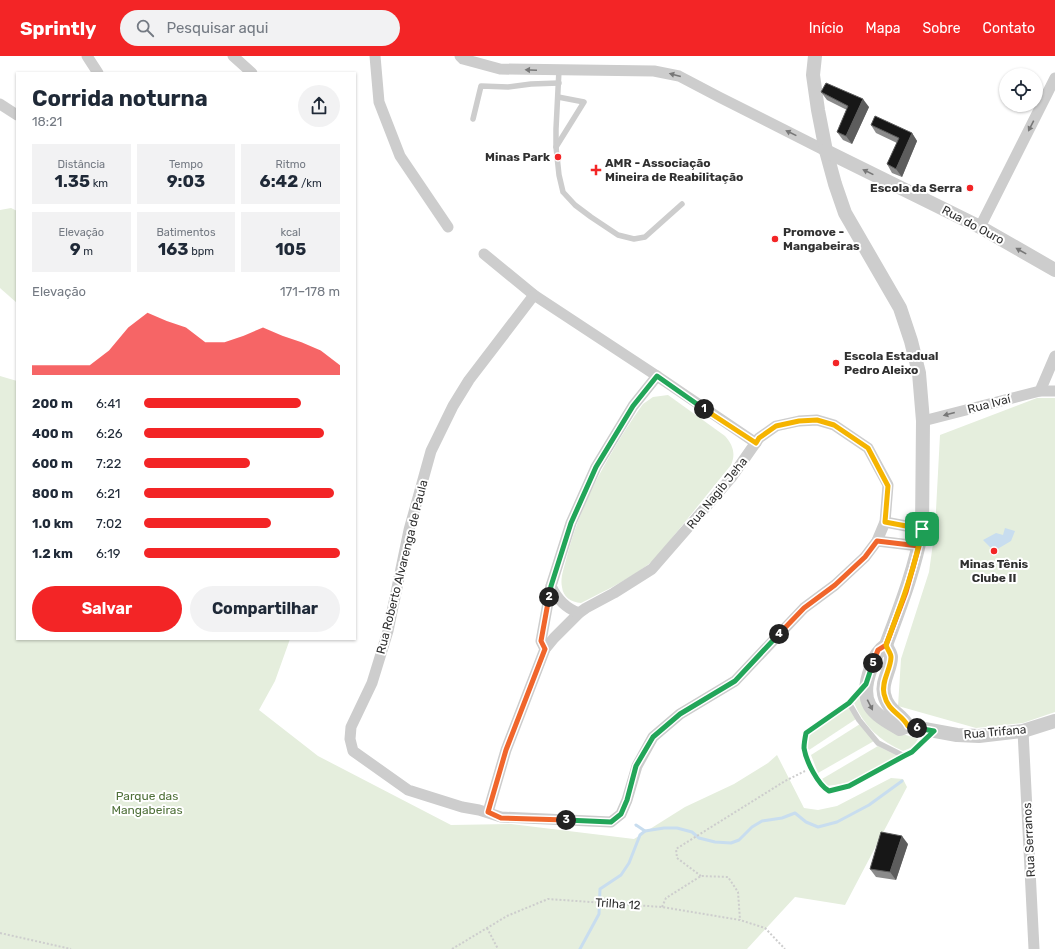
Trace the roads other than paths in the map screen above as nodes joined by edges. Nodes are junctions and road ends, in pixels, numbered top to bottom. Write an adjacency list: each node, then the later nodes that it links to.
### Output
1 (87, 56): 7 (street)
2 (234, 56): 8 (street)
3 (376, 56): 20 (street)
4 (460, 56): 6 (street, one-way to 4)
5 (815, 56): 16 (street)
6 (560, 70): 10 (lane); 16 (street, one-way to 6)
7 (97, 72)
8 (251, 72)
9 (1055, 78): 21 (street, one-way to 21)
10 (559, 83): 11 (lane); 14 (lane)
11 (558, 97): 15 (lane); 15 (lane)
12 (0, 104): 13 (street)
13 (16, 114)
14 (473, 119)
15 (556, 147): 19 (lane)
16 (826, 151): 17 (street, Rua do Ouro); 18 (street)
17 (851, 164): 18 (street); 21 (street, Rua do Ouro, one-way to 17)
18 (834, 180): 29 (street)
19 (682, 204)
20 (448, 228)
21 (980, 228): 23 (street, Rua do Ouro, one-way to 21)
22 (484, 254): 24 (street)
23 (1055, 270)
24 (534, 295): 26 (street); 46 (street, Rua Roberto Alvarenga de Paula)
25 (1055, 356): 27 (street)
26 (657, 376): 30 (street); 35 (street, Rua Nagib Jeha)
27 (1040, 391): 28 (street, Rua Ivaí); 29 (street, Rua Ivaí, one-way to 29)
28 (1055, 391)
29 (923, 421): 32 (street)
30 (756, 443): 31 (street, Rua Nagib Jeha); 36 (street, Rua Nagib Jeha)
31 (885, 522): 32 (street); 33 (street, Rua Roberto Alvarenga de Paula)
32 (922, 529): 34 (street)
33 (877, 541): 34 (street); 46 (street, Rua Roberto Alvarenga de Paula)
34 (919, 546): 37 (street)
35 (551, 586): 36 (street); 38 (street, Rua Nagib Jeha)
36 (579, 613): 38 (street, Rua Nagib Jeha)
37 (886, 645): 39 (street); 42 (street)
38 (545, 649): 46 (street, Rua Nagib Jeha)
39 (866, 684): 40 (lane); 42 (street, Rua Trifana, one-way to 42)
40 (849, 703): 45 (lane); 45 (lane)
41 (1055, 721): 44 (street, Rua Trifana)
42 (908, 726): 43 (street, Rua Trifana)
43 (934, 731): 44 (street, Rua Trifana); 45 (lane)
44 (1023, 731): 47 (street, Rua Serranos)
45 (904, 756)
46 (488, 812)
47 (1034, 949)

